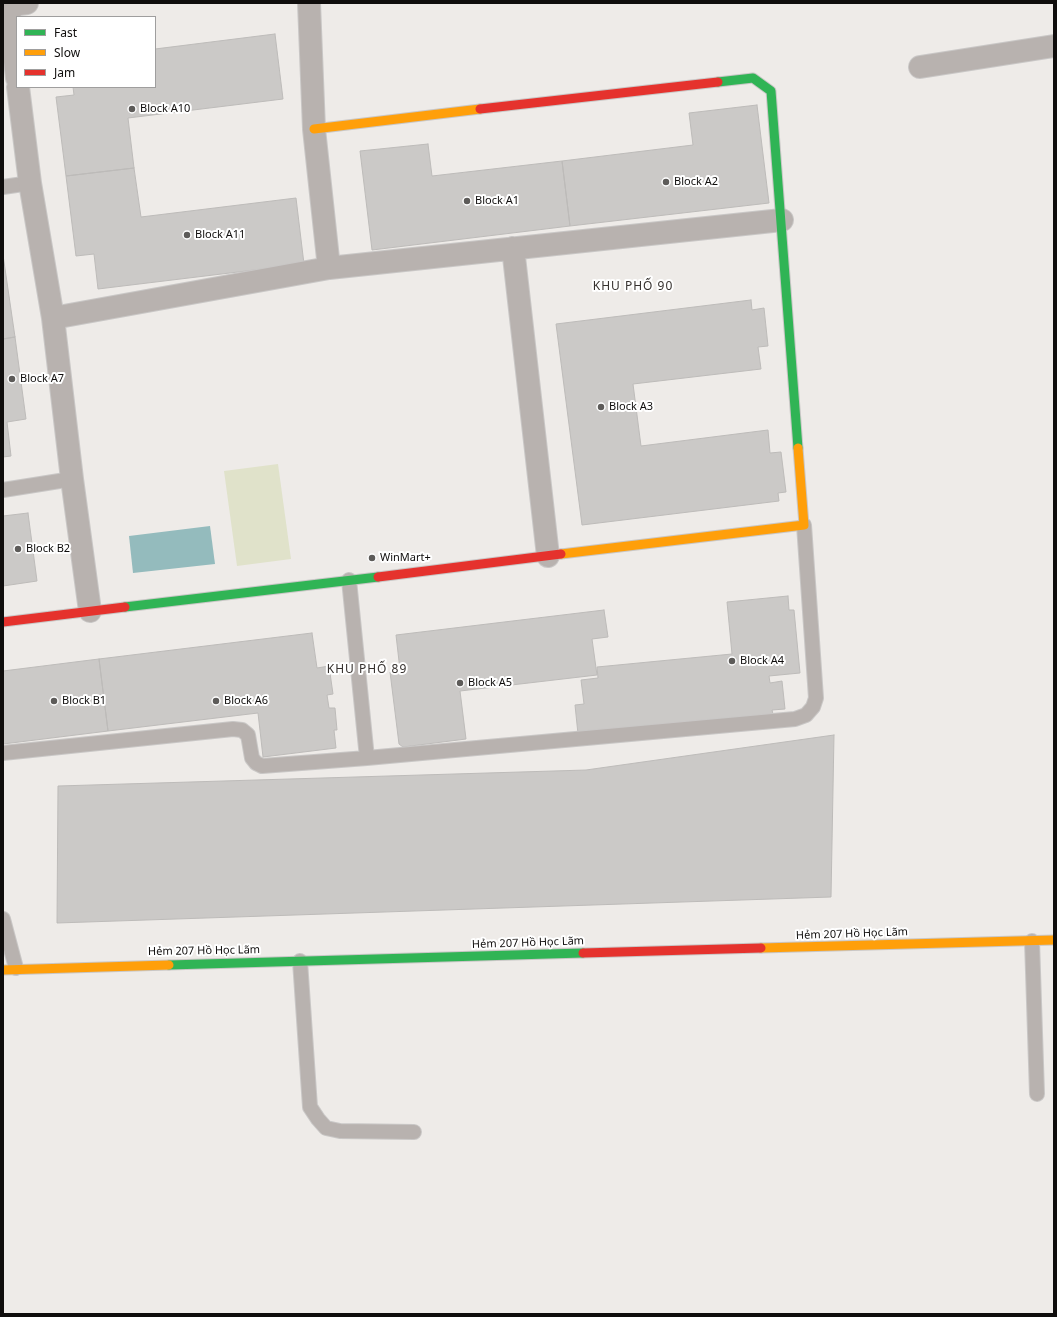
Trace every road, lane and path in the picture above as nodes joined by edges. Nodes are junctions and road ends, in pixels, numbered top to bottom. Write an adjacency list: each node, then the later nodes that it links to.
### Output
1 (309, 3): 7 (street)
2 (12, 4): 4 (street)
3 (1054, 46): 5 (street)
4 (16, 63)
5 (920, 67)
6 (18, 88): 8 (street)
7 (314, 129): 10 (street); 12 (street)
8 (30, 183): 9 (lane); 13 (street)
9 (3, 186)
10 (782, 220): 11 (street); 16 (street)
11 (513, 248): 12 (street); 17 (street)
12 (329, 268): 13 (street)
13 (53, 318): 14 (street)
14 (72, 479): 15 (lane); 19 (street)
15 (3, 490)
16 (804, 525): 17 (street); 22 (lane)
17 (548, 556): 18 (street)
18 (349, 580): 19 (street); 22 (lane)
19 (90, 611): 20 (street)
20 (3, 622)
21 (3, 753): 22 (lane)
22 (367, 758)
23 (3, 919): 27 (lane)
24 (1054, 940): 25 (street, Hẻm 207 Hồ Học Lãm)
25 (1032, 941): 26 (street, Hẻm 207 Hồ Học Lãm); 28 (lane)
26 (300, 961): 27 (street, Hẻm 207 Hồ Học Lãm); 29 (lane)
27 (9, 969)
28 (1037, 1094)
29 (414, 1132)

